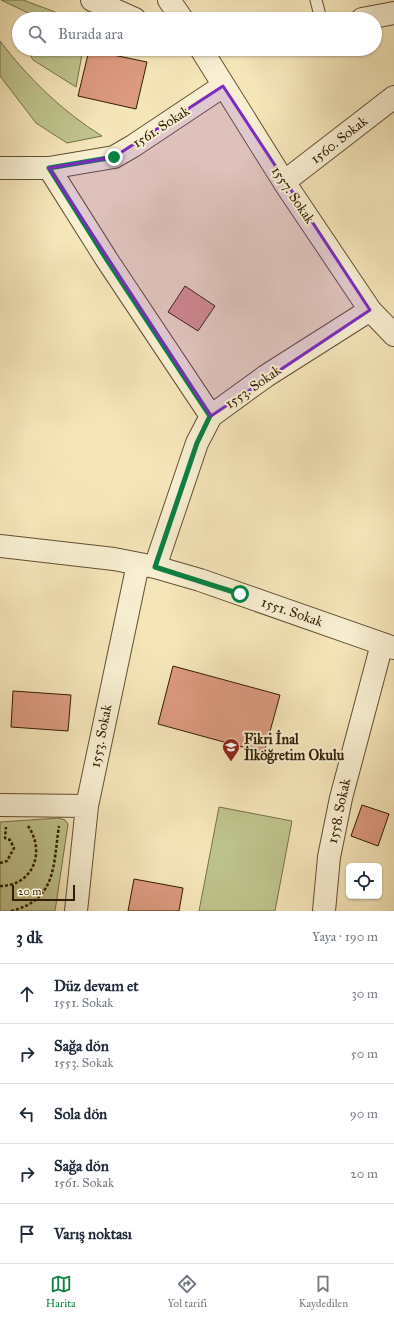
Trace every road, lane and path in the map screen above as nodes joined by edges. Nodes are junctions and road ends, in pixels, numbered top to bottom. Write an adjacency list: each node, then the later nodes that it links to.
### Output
1 (92, 0): 3 (street)
2 (316, 0): 4 (lane)
3 (119, 12)
4 (319, 12)
5 (394, 13): 6 (street)
6 (382, 15)
7 (205, 56): 8 (street, 1557. Sokak)
8 (223, 86): 11 (street, 1561. Sokak); 12 (street, 1557. Sokak)
9 (394, 97): 12 (street, 1560. Sokak)
10 (0, 168): 11 (street, 1561. Sokak)
11 (49, 168): 15 (street)
12 (284, 182): 13 (street, 1557. Sokak)
13 (370, 310): 14 (street, 1557. Sokak); 15 (street, 1553. Sokak)
14 (394, 335)
15 (210, 416): 17 (street, 1553. Sokak)
16 (0, 546): 17 (street, 1551. Sokak)
17 (147, 565): 18 (street, 1551. Sokak); 20 (street, 1553. Sokak)
18 (388, 646): 29 (street, 1558. Sokak)
19 (3, 805): 20 (street); 24 (path)
20 (87, 806): 28 (street, 1553. Sokak)
21 (59, 825): 27 (path)
22 (28, 826): 26 (path)
23 (0, 837): 24 (path)
24 (5, 838): 25 (path)
25 (0, 863)
26 (0, 886)
27 (11, 911)
28 (76, 911)
29 (324, 911)

